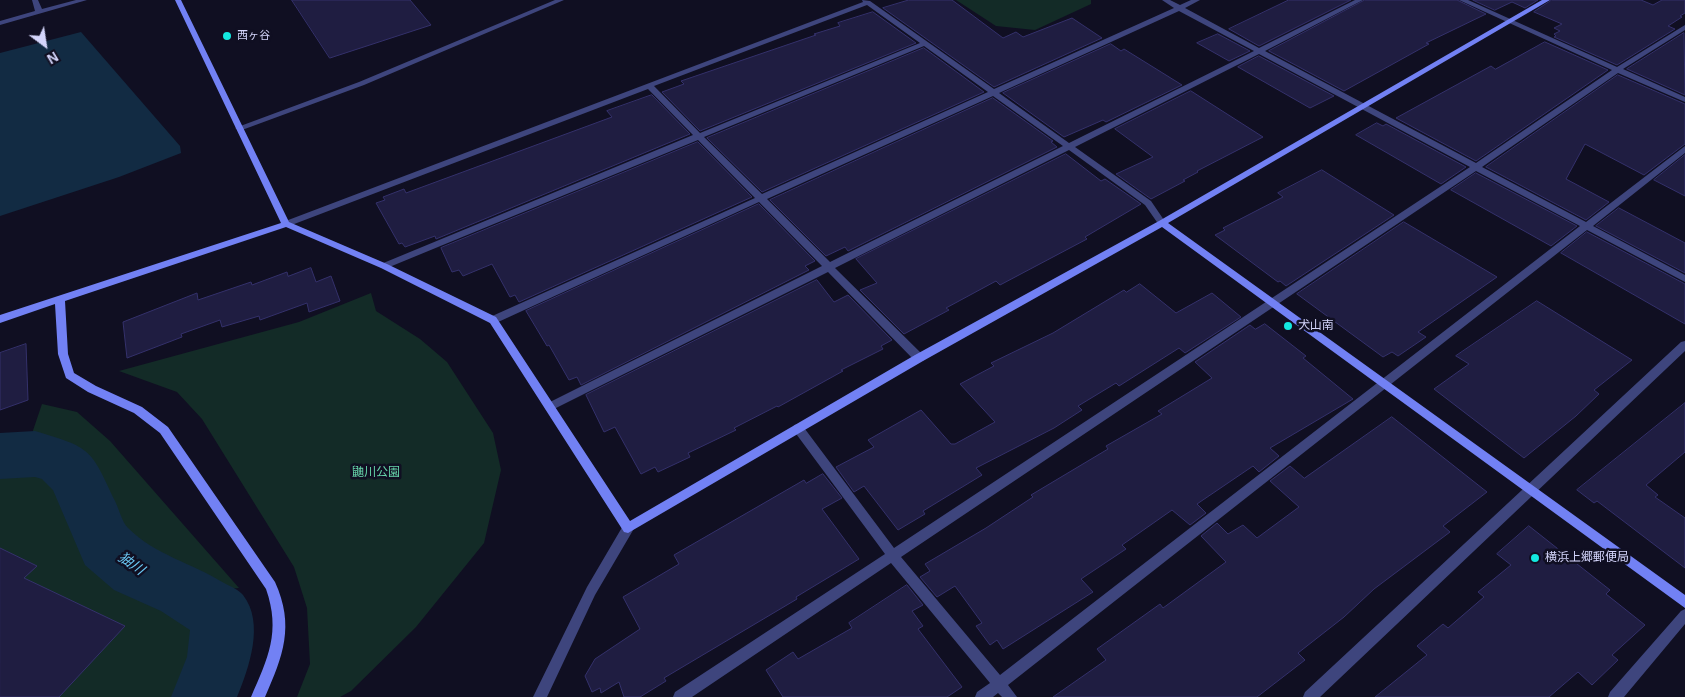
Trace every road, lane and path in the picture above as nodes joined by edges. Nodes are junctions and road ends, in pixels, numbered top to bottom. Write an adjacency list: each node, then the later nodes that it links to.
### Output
1 (35, 0): 12 (street)
2 (84, 0): 12 (street)
3 (178, 0): 23 (street)
4 (562, 0): 23 (street)
5 (1165, 0): 11 (street)
6 (1197, 0): 11 (street)
7 (1360, 0): 17 (street)
8 (1462, 0): 13 (street)
9 (1547, 0): 13 (street)
10 (866, 1): 16 (street); 19 (street)
11 (1181, 7): 17 (street); 20 (street)
12 (38, 12): 14 (street)
13 (1509, 22): 18 (street); 22 (street)
14 (0, 23)
15 (1685, 26): 18 (street)
16 (925, 43): 20 (street); 24 (street)
17 (1261, 50): 22 (street); 25 (street)
18 (1617, 70): 21 (street); 27 (street)
19 (649, 86): 24 (street); 30 (street)
20 (994, 92): 25 (street); 28 (street)
21 (1685, 100)
22 (1364, 107): 27 (street); 29 (street)
23 (239, 128): 30 (street)
24 (698, 135): 28 (street); 32 (street)
25 (1069, 146): 29 (street); 33 (street)
26 (1685, 149): 31 (street)
27 (1476, 167): 31 (street); 36 (street)
28 (760, 198): 33 (street); 38 (street)
29 (1162, 223): 36 (street); 40 (street)
30 (286, 224): 32 (street); 35 (street)
31 (1586, 226): 34 (street); 41 (street)
32 (384, 266): 38 (street)
33 (829, 267): 40 (street); 42 (street)
34 (1685, 280)
35 (60, 299): 37 (street); 50 (street)
36 (1271, 302): 41 (street); 46 (street)
37 (0, 319)
38 (493, 320): 42 (street)
39 (1685, 346): 44 (street)
40 (919, 358): 43 (street)
41 (1382, 384): 44 (street); 49 (street)
42 (550, 407): 45 (street)
43 (798, 428): 45 (street); 46 (street)
44 (1530, 490): 47 (street); 55 (street)
45 (628, 528): 51 (street)
46 (893, 556): 49 (street); 52 (street)
47 (1685, 602)
48 (1685, 615): 56 (street)
49 (999, 684): 53 (street); 54 (street)
50 (258, 697)
51 (541, 697)
52 (680, 697)
53 (982, 697)
54 (1010, 697)
55 (1310, 697)
56 (1615, 697)

